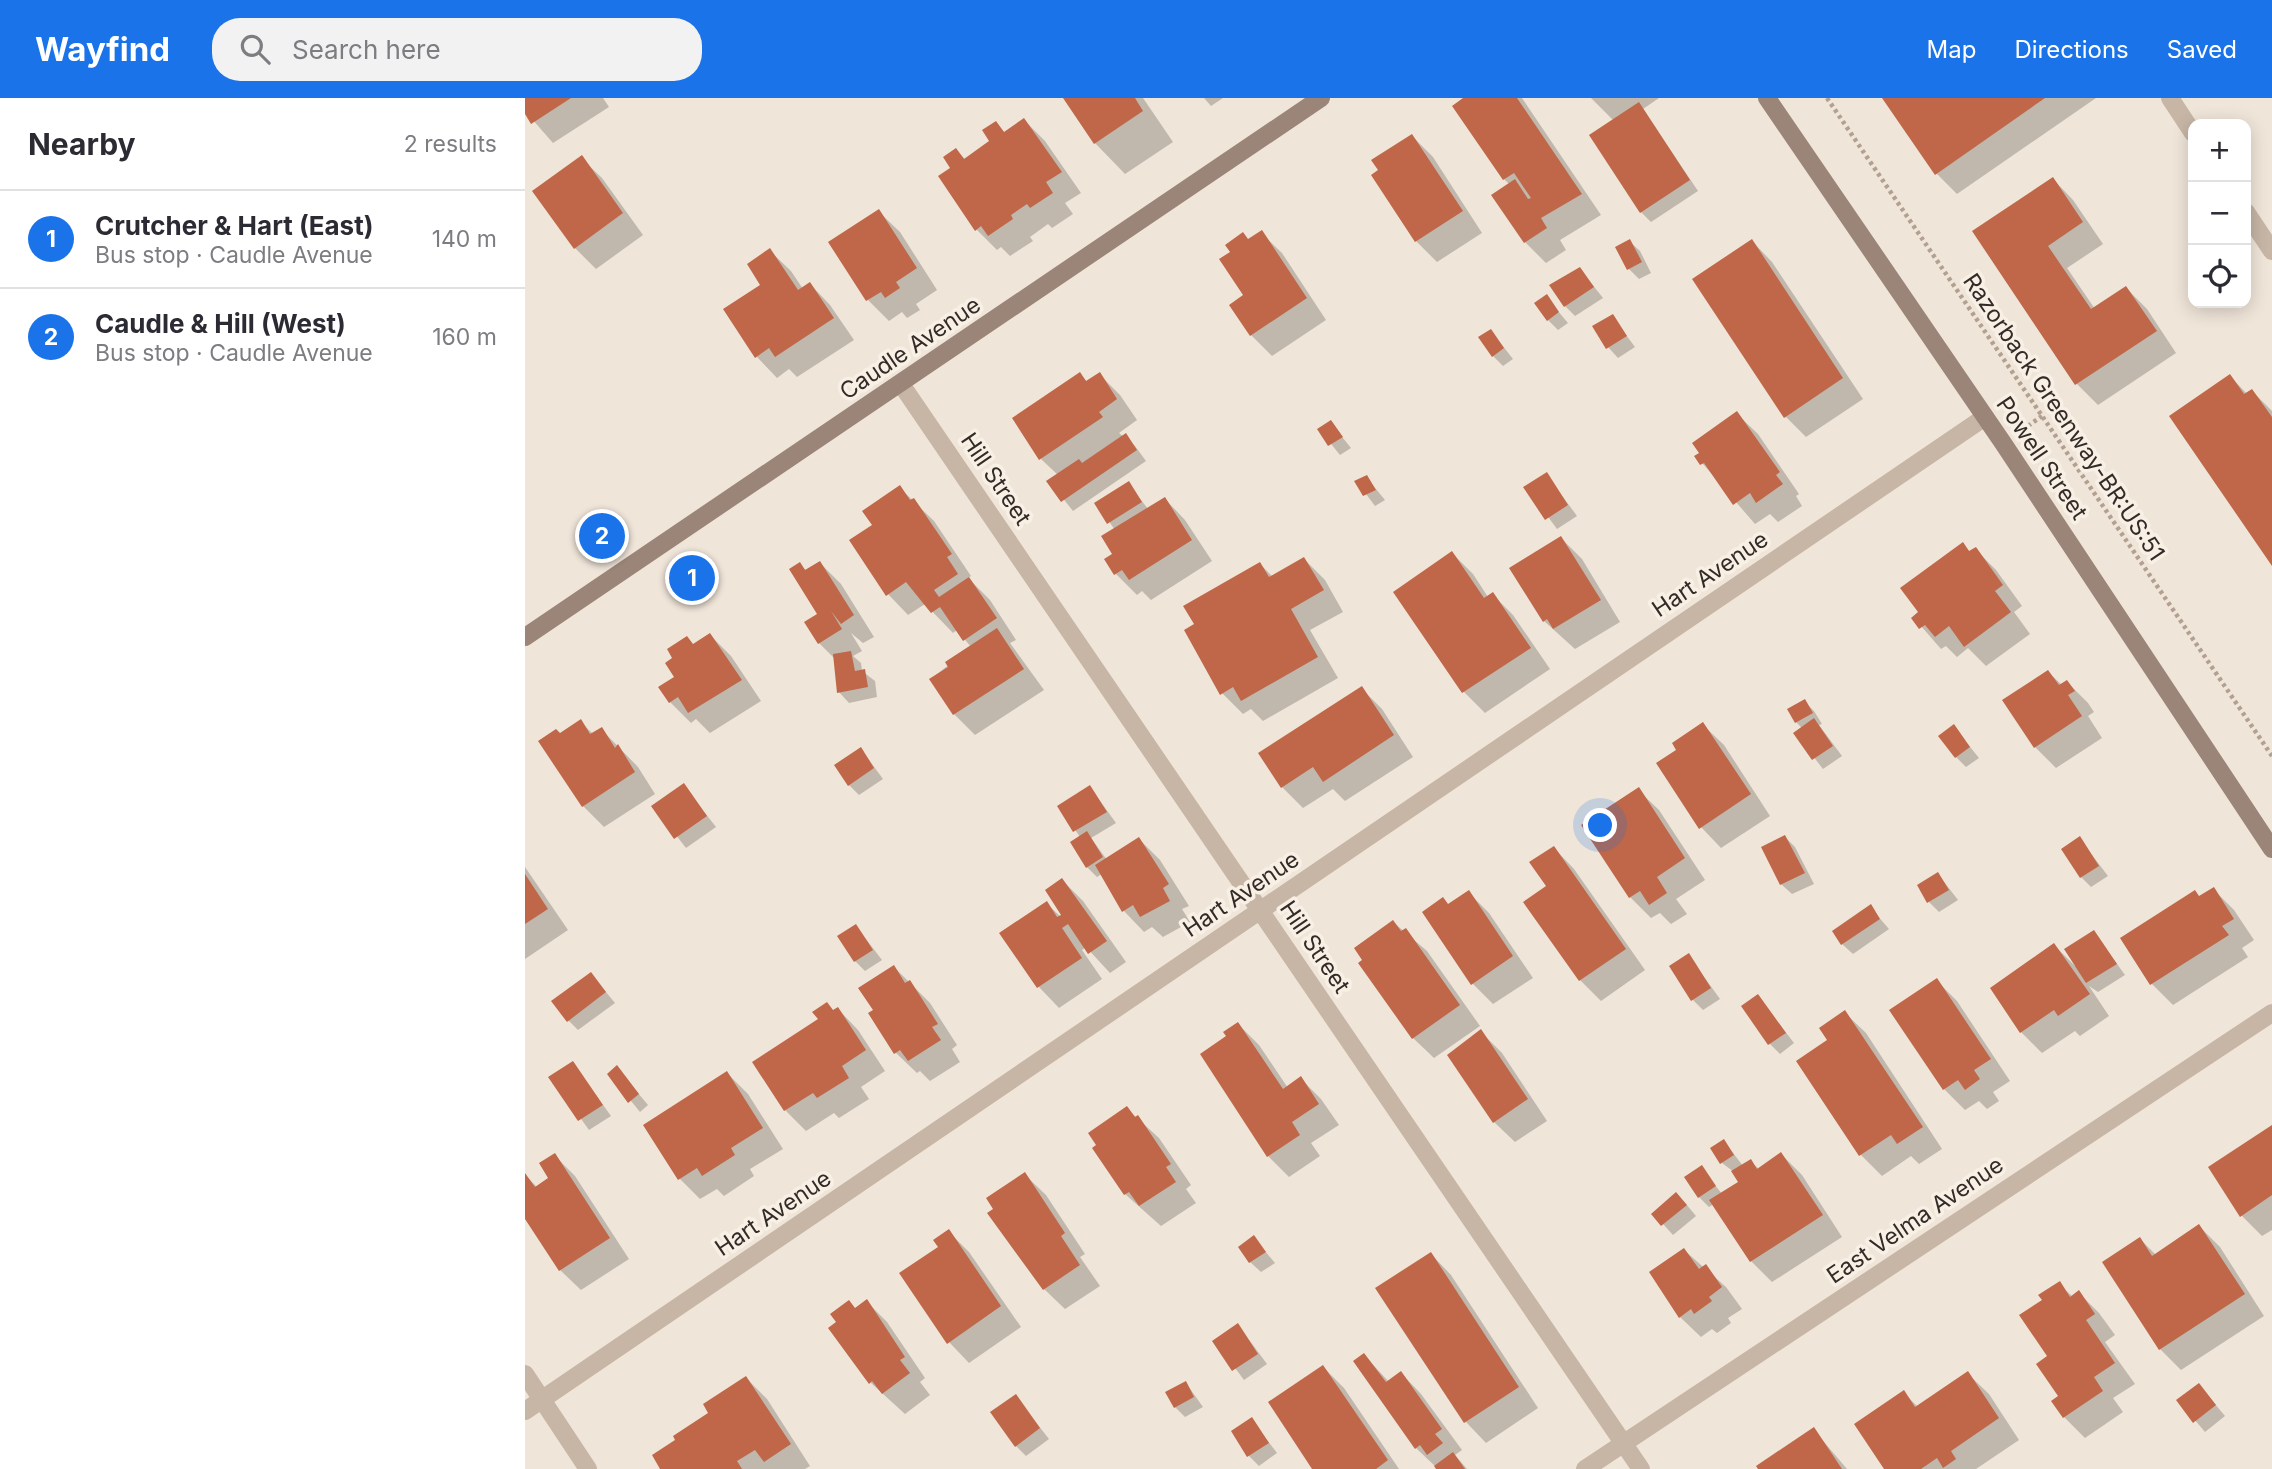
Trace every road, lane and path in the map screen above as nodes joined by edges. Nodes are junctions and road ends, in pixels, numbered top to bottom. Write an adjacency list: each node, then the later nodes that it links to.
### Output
1 (1321, 98): 8 (street, Caudle Avenue)
2 (1767, 98): 10 (street, Powell Street)
3 (1827, 98): 9 (path, Razorback Greenway-BR:US:51)
4 (2170, 98): 5 (street)
5 (2188, 125)
6 (2251, 220): 7 (street)
7 (2272, 251)
8 (901, 384): 12 (street, Caudle Avenue); 15 (street, Hill Street)
9 (2042, 416): 11 (path); 13 (path, Razorback Greenway-BR:US:51)
10 (1985, 417): 14 (street, Powell Street); 15 (street, Hart Avenue)
11 (2024, 428)
12 (525, 637)
13 (2272, 756)
14 (2272, 849)
15 (1261, 911): 18 (street, Hart Avenue); 20 (street, Hill Street)
16 (2272, 1013): 20 (street, East Velma Avenue)
17 (525, 1374): 18 (street)
18 (542, 1399): 19 (street, Hart Avenue); 21 (street)
19 (525, 1411)
20 (1624, 1443): 22 (street, East Velma Avenue); 23 (street, Hill Street)
21 (588, 1469)
22 (1585, 1469)
23 (1641, 1469)

